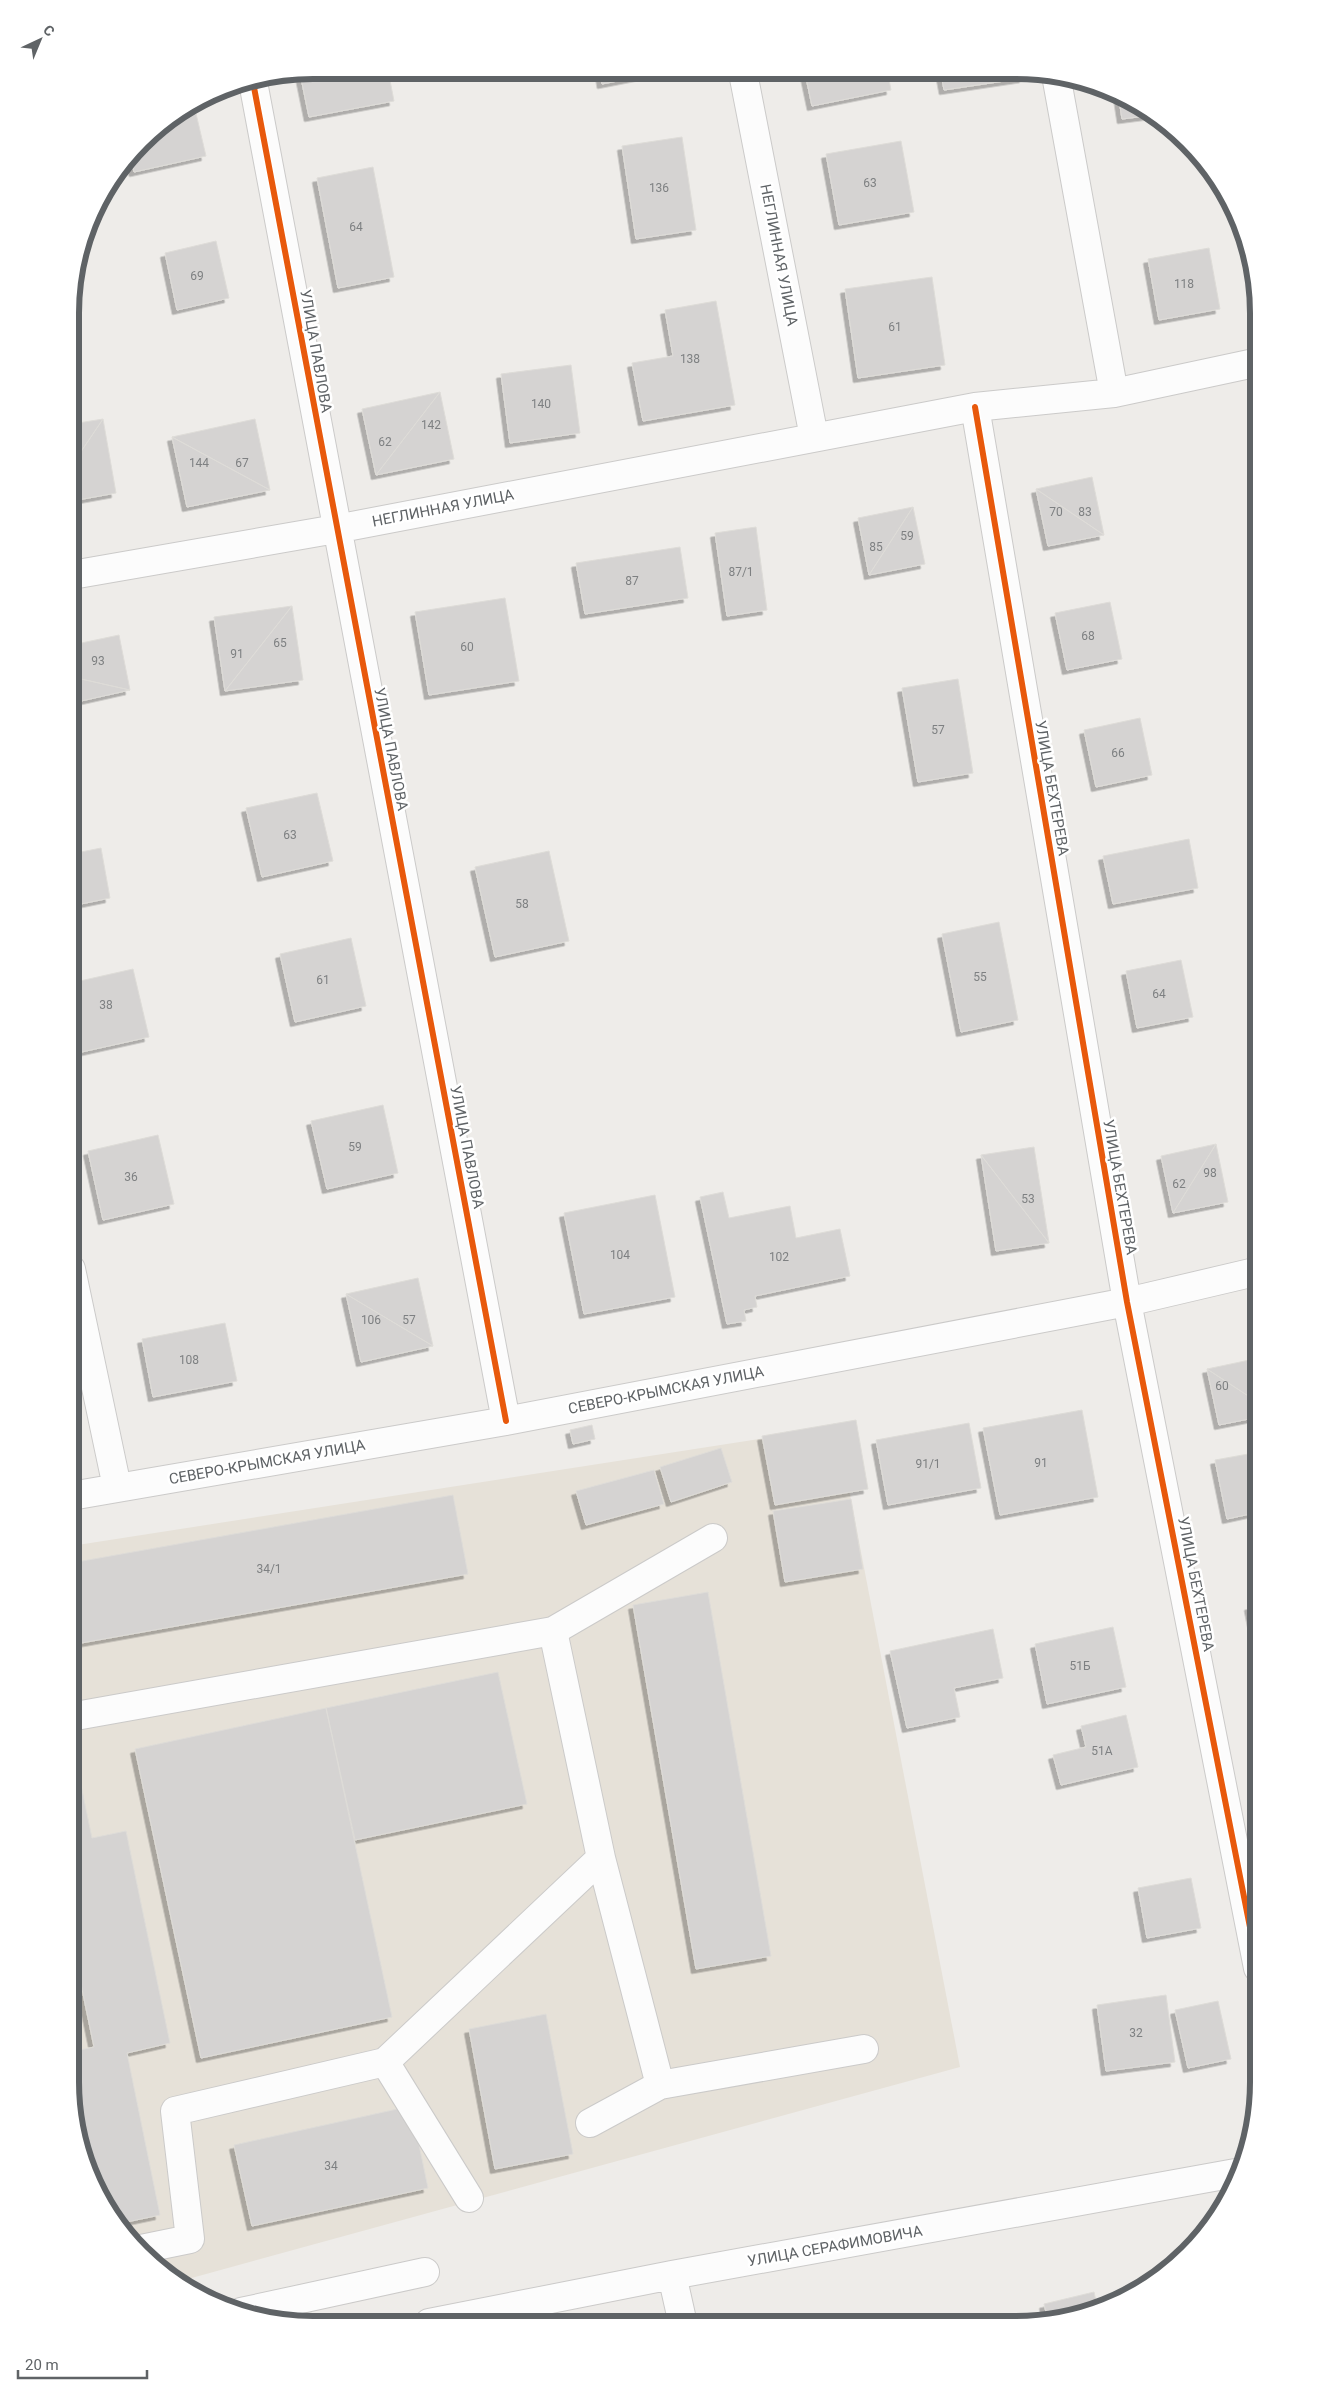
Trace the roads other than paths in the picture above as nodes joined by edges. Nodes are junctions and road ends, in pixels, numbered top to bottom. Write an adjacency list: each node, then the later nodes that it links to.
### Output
1 (745, 79): 7 (street, НЕГЛИННАЯ УЛИЦА)
2 (1057, 82): 5 (street)
3 (254, 87): 8 (street, УЛИЦА ПАВЛОВА)
4 (1250, 364): 5 (street, НЕГЛИННАЯ УЛИЦА)
5 (1114, 393): 6 (street, НЕГЛИННАЯ УЛИЦА)
6 (975, 407): 7 (street, НЕГЛИННАЯ УЛИЦА); 11 (street, УЛИЦА БЕХТЕРЕВА)
7 (814, 437): 8 (street, НЕГЛИННАЯ УЛИЦА)
8 (336, 529): 9 (street, НЕГЛИННАЯ УЛИЦА); 13 (street, УЛИЦА ПАВЛОВА)
9 (79, 574)
10 (1250, 1273): 11 (street, СЕВЕРО-КРЫМСКАЯ УЛИЦА)
11 (1127, 1302): 13 (street, СЕВЕРО-КРЫМСКАЯ УЛИЦА); 20 (street, УЛИЦА БЕХТЕРЕВА)
12 (79, 1308): 14 (street)
13 (506, 1421): 14 (street, СЕВЕРО-КРЫМСКАЯ УЛИЦА)
14 (117, 1487): 15 (street, СЕВЕРО-КРЫМСКАЯ УЛИЦА)
15 (79, 1494)
16 (713, 1538): 17 (street)
17 (553, 1632): 18 (street); 19 (street)
18 (79, 1715)
19 (601, 1858): 22 (street); 23 (street)
20 (1250, 1927)
21 (864, 2049): 23 (street)
22 (385, 2062): 26 (street); 27 (street)
23 (660, 2085): 24 (street)
24 (590, 2123)
25 (1231, 2174): 29 (street, УЛИЦА СЕРАФИМОВИЧА)
26 (469, 2198)
27 (147, 2248)
28 (425, 2272): 30 (street)
29 (672, 2275): 31 (street, УЛИЦА СЕРАФИМОВИЧА); 32 (street)
30 (255, 2309)
31 (464, 2316)
32 (681, 2316)

